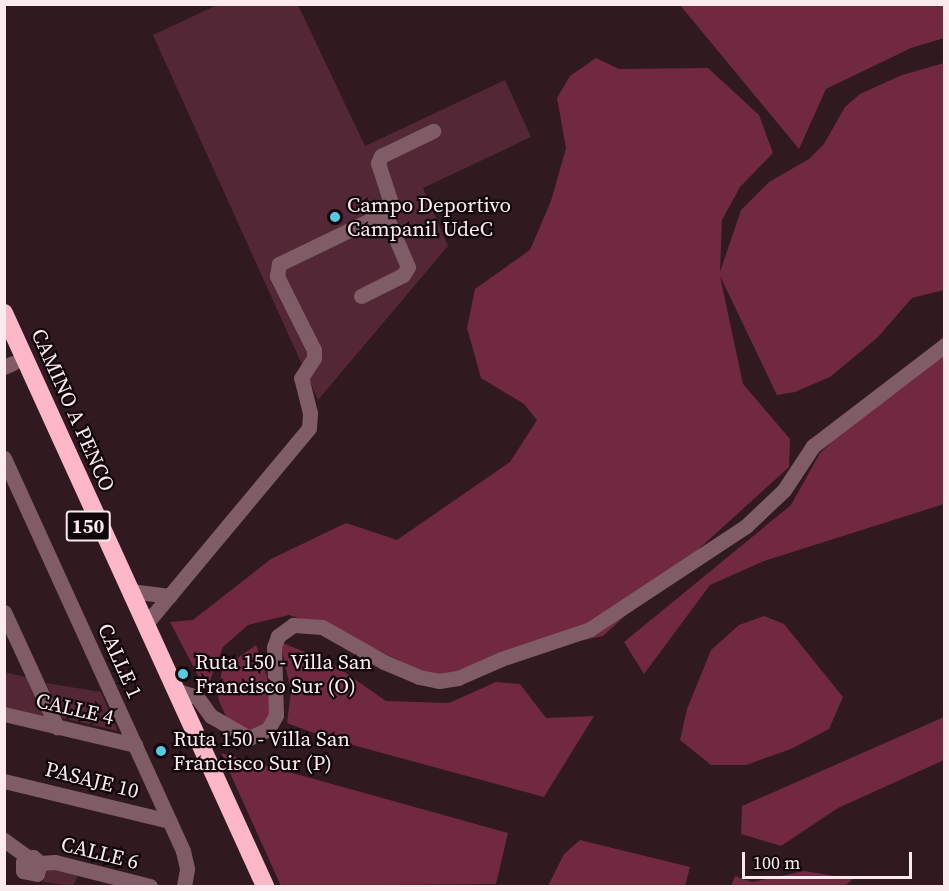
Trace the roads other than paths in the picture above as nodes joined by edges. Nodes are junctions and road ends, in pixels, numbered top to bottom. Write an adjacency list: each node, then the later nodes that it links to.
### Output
1 (433, 131): 2 (street)
2 (385, 213): 3 (street); 10 (street)
3 (361, 296)
4 (4, 313): 9 (highway, CAMINO A PENCO / 150)
5 (4, 343): 7 (highway, CAMINO A PENCO / 150)
6 (945, 346): 13 (street)
7 (9, 365): 24 (highway, CAMINO A PENCO / 150)
8 (4, 458): 16 (street, CALLE 1)
9 (130, 591): 10 (street); 12 (highway, CAMINO A PENCO / 150)
10 (170, 596): 12 (street)
11 (4, 612): 15 (street)
12 (146, 625): 13 (highway, CAMINO A PENCO / 150)
13 (175, 690): 24 (highway, CAMINO A PENCO / 150)
14 (4, 714): 15 (street, CALLE 4)
15 (57, 727): 16 (street, CALLE 4)
16 (135, 745): 18 (street, CALLE 1)
17 (4, 781): 18 (street, PASAJE 10)
18 (169, 821): 23 (street, CALLE 1)
19 (4, 840): 20 (street)
20 (34, 860): 21 (street, CALLE 6); 22 (street, CALLE 6)
21 (30, 881)
22 (150, 886)
23 (185, 886)
24 (254, 886)

